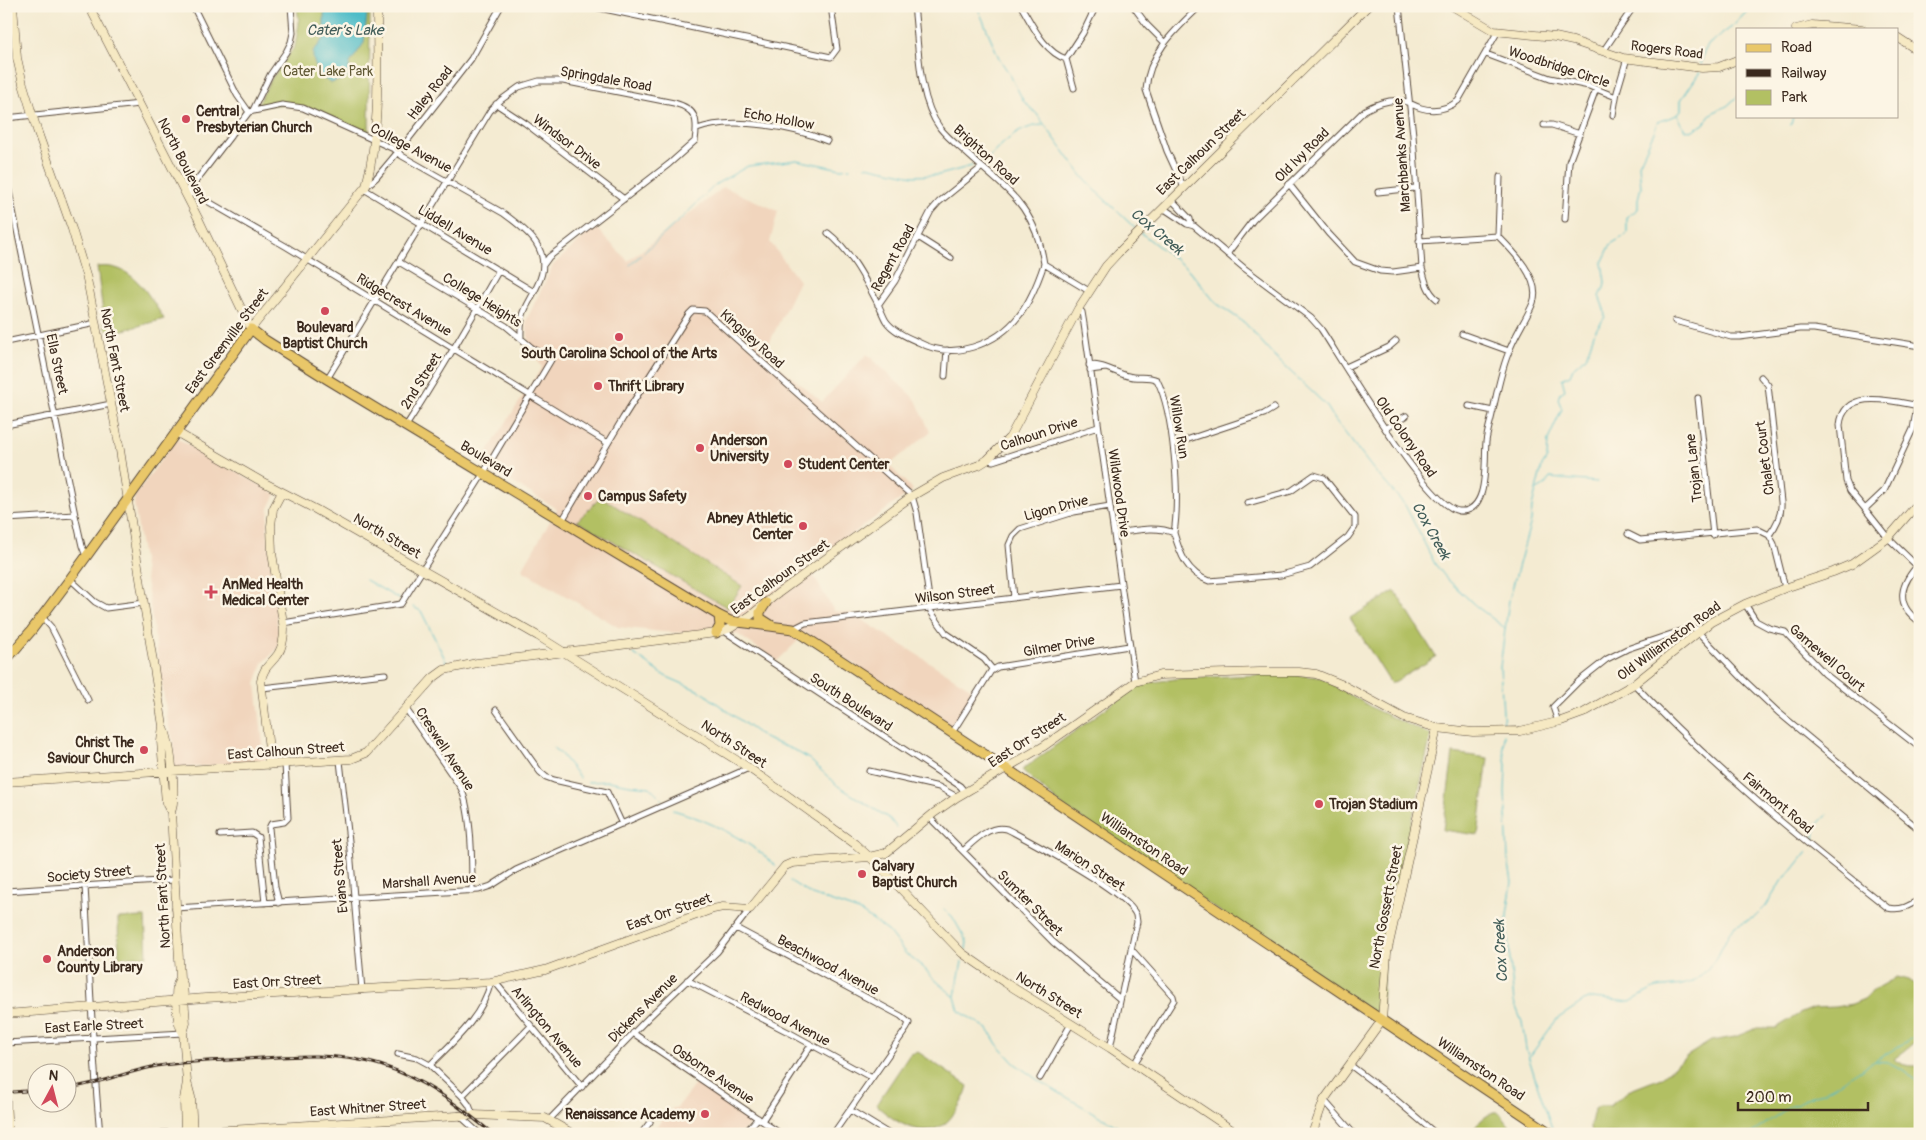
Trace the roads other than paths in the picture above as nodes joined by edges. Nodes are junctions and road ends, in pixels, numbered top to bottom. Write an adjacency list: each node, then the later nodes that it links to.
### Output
1 (12, 6): 36 (street, North Fant Street)
2 (89, 6): 33 (street, North Boulevard)
3 (193, 6): 35 (street)
4 (292, 6): 35 (street)
5 (377, 6): 42 (street, East Greenville Street)
6 (501, 6): 44 (street, Haley Road)
7 (590, 6): 8 (street)
8 (831, 6)
9 (914, 6): 45 (street, Brighton Road)
10 (1021, 6): 27 (street)
11 (1096, 6): 27 (street)
12 (1133, 6): 22 (street)
13 (1200, 6): 22 (street)
14 (1368, 6): 51 (street, East Calhoun Street)
15 (1399, 6): 32 (street, Marchbanks Avenue)
16 (1452, 6): 20 (street, Rogers Road)
17 (1634, 6): 23 (street)
18 (1799, 28): 19 (street)
19 (1851, 28)
20 (1498, 31): 23 (street, Rogers Road); 25 (street, Old Ivy Road)
21 (1898, 38): 24 (street)
22 (1165, 43): 51 (street)
23 (1604, 50): 26 (street, Rogers Road)
24 (1920, 52)
25 (1486, 54): 30 (street, Woodbridge Circle); 32 (street, Old Ivy Road)
26 (1626, 58): 28 (street, Rogers Road); 31 (street, Woodbridge Circle)
27 (1066, 59): 29 (street)
28 (1736, 60)
29 (1074, 88)
30 (1596, 89): 31 (street, Woodbridge Circle); 41 (street)
31 (1616, 97): 37 (street)
32 (1409, 102): 49 (street, Old Ivy Road); 52 (street, Marchbanks Avenue)
33 (140, 104): 36 (street); 55 (street, North Boulevard)
34 (496, 104): 40 (street, Springdale Road); 48 (street, Springdale Road); 56 (street, Windsor Drive)
35 (251, 111): 42 (street, College Avenue); 55 (street)
36 (33, 115): 38 (street); 82 (street, North Fant Street)
37 (1613, 115)
38 (6, 118)
39 (1544, 125): 41 (street)
40 (697, 129): 43 (street, Echo Hollow); 56 (street)
41 (1580, 134): 59 (street)
42 (375, 140): 44 (street, College Avenue); 50 (street, East Greenville Street)
43 (827, 141)
44 (398, 152): 48 (street, College Avenue); 50 (street, Haley Road)
45 (981, 168): 64 (street, Regent Road); 71 (street, Brighton Road)
46 (6, 176): 53 (street, Ella Street)
47 (1500, 177): 63 (street)
48 (448, 181): 60 (street, Springdale Road); 70 (street, College Avenue)
49 (1290, 184): 66 (street, Old Ivy Road); 72 (street)
50 (365, 187): 60 (street, Liddell Avenue); 68 (street, East Greenville Street)
51 (1184, 188): 57 (street, East Calhoun Street)
52 (1416, 188): 54 (street); 65 (street, Marchbanks Avenue)
53 (8, 192): 85 (street, Ella Street)
54 (1378, 192)
55 (186, 194): 68 (street, Ridgecrest Avenue); 83 (street, North Boulevard)
56 (624, 199): 70 (street)
57 (1171, 200): 58 (street, East Calhoun Street); 61 (street, Old Colony Road)
58 (1163, 208): 61 (street, Old Colony Road); 74 (street, East Calhoun Street)
59 (1565, 219)
60 (422, 224): 69 (street, Springdale Road); 73 (street, Liddell Avenue)
61 (1192, 226): 66 (street, Old Colony Road)
62 (828, 233): 78 (street)
63 (1498, 236): 65 (street); 92 (street, Old Colony Road)
64 (918, 237): 67 (street); 78 (street, Regent Road)
65 (1419, 241): 72 (street, Marchbanks Avenue)
66 (1227, 254): 93 (street, Old Colony Road)
67 (952, 258)
68 (307, 260): 77 (street, Ridgecrest Avenue); 83 (street, East Greenville Street)
69 (399, 262): 77 (street, Springdale Road); 79 (street, College Heights)
70 (544, 264): 75 (street)
71 (1044, 264): 74 (street); 91 (street, Regent Road)
72 (1422, 268): 76 (street, Marchbanks Avenue)
73 (499, 270): 75 (street, Liddell Avenue); 79 (street, 2nd Street)
74 (1089, 291): 80 (street, East Calhoun Street)
75 (534, 292): 86 (street)
76 (1437, 299)
77 (376, 300): 90 (street, Ridgecrest Avenue); 97 (street, Springdale Road)
78 (878, 305): 91 (street, Regent Road)
79 (478, 308): 86 (street, College Heights); 90 (street, 2nd Street)
80 (1078, 309): 94 (street, Wildwood Drive); 114 (street, East Calhoun Street)
81 (1675, 321): 89 (street)
82 (96, 323): 85 (street); 100 (street, North Fant Street)
83 (251, 329): 97 (main road, Boulevard); 111 (main road, East Greenville Street)
84 (1462, 334): 92 (street)
85 (39, 335): 88 (street); 105 (street, Ella Street)
86 (521, 338): 98 (street, College Heights)
87 (1396, 341): 93 (street)
88 (6, 342)
89 (1920, 346)
90 (454, 350): 98 (street, Ridgecrest Avenue); 108 (street, 2nd Street)
91 (947, 350): 95 (street)
92 (1509, 351): 104 (street, Old Colony Road)
93 (1346, 367): 110 (street, Old Colony Road)
94 (1090, 368): 109 (street, Wildwood Drive); 113 (street, Willow Run)
95 (945, 376)
96 (1762, 377): 130 (street, Chalet Court)
97 (327, 379): 108 (main road, Boulevard)
98 (531, 395): 112 (street, Ridgecrest Avenue); 115 (street)
99 (1698, 398): 129 (street, Trojan Lane)
100 (111, 404): 105 (street); 118 (street, North Fant Street)
101 (1469, 406): 104 (street)
102 (1918, 406): 122 (street); 122 (street)
103 (1274, 408): 113 (street)
104 (1493, 411): 110 (street, Old Colony Road)
105 (56, 415): 107 (street); 123 (street, Ella Street)
106 (1406, 416): 110 (street)
107 (6, 426)
108 (406, 426): 115 (main road, Boulevard)
109 (1098, 427): 114 (street, Calhoun Drive); 121 (street, Wildwood Drive)
110 (1386, 428)
111 (176, 432): 116 (street, North Street); 118 (main road, East Greenville Street)
112 (608, 443): 117 (street, Kingsley Road); 125 (street, Kingsley Road)
113 (1174, 444): 127 (street, Willow Run)
114 (987, 460): 117 (street, East Calhoun Street)
115 (483, 474): 125 (main road, Boulevard); 134 (street)
116 (282, 492): 134 (street, North Street); 146 (street)
117 (912, 496): 140 (street, East Calhoun Street); 142 (street)
118 (128, 498): 132 (main road, East Greenville Street); 139 (street, North Fant Street)
119 (1920, 501): 131 (street, Old Williamston Road)
120 (1248, 503): 127 (street)
121 (1110, 506): 126 (street, Wildwood Drive); 138 (street, Ligon Drive)
122 (1865, 509): 131 (street)
123 (75, 515): 124 (street); 132 (street, Ella Street)
124 (6, 519)
125 (562, 521): 143 (main road, Boulevard)
126 (1114, 533): 127 (street); 136 (street, Wildwood Drive)
127 (1174, 533)
128 (1628, 534): 129 (street)
129 (1712, 535): 130 (street)
130 (1769, 535): 137 (street)
131 (1888, 538): 133 (street); 137 (street, Old Williamston Road)
132 (86, 556): 135 (main road, East Greenville Street)
133 (1918, 564): 147 (street)
134 (422, 570): 146 (street); 154 (street, North Street)
135 (70, 579): 139 (street); 145 (main road, East Greenville Street)
136 (1121, 585): 138 (street, Wilson Street); 153 (street, Wildwood Drive)
137 (1785, 588): 141 (street, Old Williamston Road)
138 (1014, 598): 142 (street, Wilson Street)
139 (144, 603): 174 (street, North Fant Street)
140 (766, 603): 148 (street, East Calhoun Street); 149 (main road)
141 (1745, 604): 151 (street, Old Williamston Road); 167 (street, Gamewell Court)
142 (930, 608): 150 (street, Wilson Street); 156 (street)
143 (709, 610): 144 (main road, Williamston Road)
144 (719, 616): 148 (main road, Williamston Road); 152 (main road)
145 (42, 617): 155 (main road, East Greenville Street); 161 (street)
146 (283, 622): 160 (street)
147 (1920, 622)
148 (739, 623): 149 (main road, Williamston Road); 152 (street, East Calhoun Street)
149 (771, 625): 150 (main road, Williamston Road)
150 (793, 629): 166 (main road, Williamston Road)
151 (1700, 631): 159 (street, Old Williamston Road); 164 (street); 180 (street)
152 (720, 632): 154 (street, East Calhoun Street); 176 (street, South Boulevard)
153 (1129, 646): 156 (street, Gilmer Drive); 158 (street, Wildwood Drive)
154 (565, 652): 162 (street, East Calhoun Street); 171 (street, North Street)
155 (6, 660)
156 (993, 670): 166 (street)
157 (385, 674): 160 (street)
158 (1135, 682): 165 (street, East Orr Street); 172 (street, East Orr Street)
159 (1634, 684): 164 (street, Old Williamston Road); 189 (street, Fairmont Road)
160 (262, 688): 170 (street)
161 (88, 700)
162 (406, 708): 168 (street, East Calhoun Street); 187 (street, Creswell Avenue)
163 (496, 710): 179 (street)
164 (1558, 722): 165 (street, Old Williamston Road)
165 (1437, 728): 203 (street, North Gossett Street)
166 (952, 733): 172 (main road, Williamston Road)
167 (1920, 748)
168 (340, 761): 169 (street, East Calhoun Street); 188 (street, Evans Street)
169 (285, 764): 170 (street, East Calhoun Street); 190 (street)
170 (269, 765): 174 (street, East Calhoun Street)
171 (749, 768): 179 (street, Marshall Avenue); 183 (street, North Street)
172 (1007, 769): 176 (street, East Orr Street); 203 (main road, Williamston Road)
173 (869, 771): 177 (street)
174 (168, 772): 175 (street, East Calhoun Street); 184 (street, North Fant Street)
175 (6, 782)
176 (965, 792): 177 (street, East Orr Street)
177 (957, 797): 178 (street, East Orr Street)
178 (929, 817): 182 (street, Sumter Street); 183 (street, East Orr Street)
179 (622, 824): 187 (street, Marshall Avenue)
180 (1920, 830)
181 (220, 834): 191 (street)
182 (963, 851): 195 (street, Marion Street); 199 (street, Sumter Street)
183 (869, 857): 193 (street, East Orr Street); 204 (street, North Street)
184 (174, 880): 185 (street, Society Street); 192 (street, North Fant Street)
185 (85, 886): 186 (street, Society Street); 201 (street)
186 (6, 891)
187 (472, 891): 188 (street, Marshall Avenue)
188 (353, 897): 190 (street, Marshall Avenue); 198 (street, Evans Street)
189 (1920, 899)
190 (279, 902): 191 (street, Marshall Avenue)
191 (265, 903): 192 (street, Marshall Avenue)
192 (175, 908): 200 (street, North Fant Street)
193 (750, 910): 194 (street, Dickens Avenue); 197 (street, East Orr Street)
194 (736, 928): 196 (street, Dickens Avenue); 216 (street, Beachwood Avenue)
195 (1131, 948): 199 (street, Marion Street); 213 (street)
196 (687, 980): 207 (street, Dickens Avenue); 210 (street, Redwood Avenue)
197 (493, 982): 198 (street, East Orr Street); 205 (street, Arlington Avenue); 214 (street)
198 (362, 990): 200 (street, East Orr Street)
199 (1120, 999): 211 (street, Marion Street)
200 (181, 1000): 201 (street, East Orr Street); 206 (street, North Fant Street)
201 (91, 1007): 202 (street, East Orr Street); 208 (street)
202 (6, 1014)
203 (1382, 1020): 215 (street); 229 (main road, Williamston Road)
204 (1072, 1024): 211 (street, North Street); 217 (street)
205 (531, 1026): 218 (street, Arlington Avenue); 219 (street)
206 (183, 1032): 208 (street, East Earle Street); 228 (street, North Fant Street)
207 (633, 1034): 218 (street, Dickens Avenue); 226 (street, Osborne Avenue)
208 (94, 1038): 209 (street, East Earle Street); 231 (street)
209 (6, 1043)
210 (811, 1045): 216 (street, Redwood Avenue); 226 (street)
211 (1110, 1048): 213 (street, North Street)
212 (398, 1054): 214 (street)
213 (1134, 1064): 240 (street, North Street)
214 (430, 1065): 219 (street)
215 (1350, 1065): 221 (street); 243 (street)
216 (872, 1078): 222 (street)
217 (1040, 1078)
218 (582, 1087): 225 (street, Dickens Avenue)
219 (462, 1096): 223 (street)
220 (6, 1100): 230 (street)
221 (1324, 1100): 241 (street); 242 (street)
222 (850, 1110): 238 (street); 239 (street)
223 (473, 1114): 224 (street, East Whitner Street); 225 (street, East Whitner Street)
224 (458, 1115): 228 (street, East Whitner Street); 233 (street)
225 (549, 1120): 234 (street, East Whitner Street)
226 (760, 1120): 236 (street); 237 (street, Osborne Avenue)
227 (650, 1122): 235 (street)
228 (189, 1133): 232 (street, East Whitner Street)
229 (1551, 1133)
230 (8, 1134)
231 (100, 1134)
232 (162, 1134)
233 (480, 1134)
234 (573, 1134)
235 (640, 1134)
236 (744, 1134)
237 (781, 1134)
238 (834, 1134)
239 (889, 1134)
240 (1238, 1134)
241 (1312, 1134)
242 (1354, 1134)
243 (1436, 1134)

